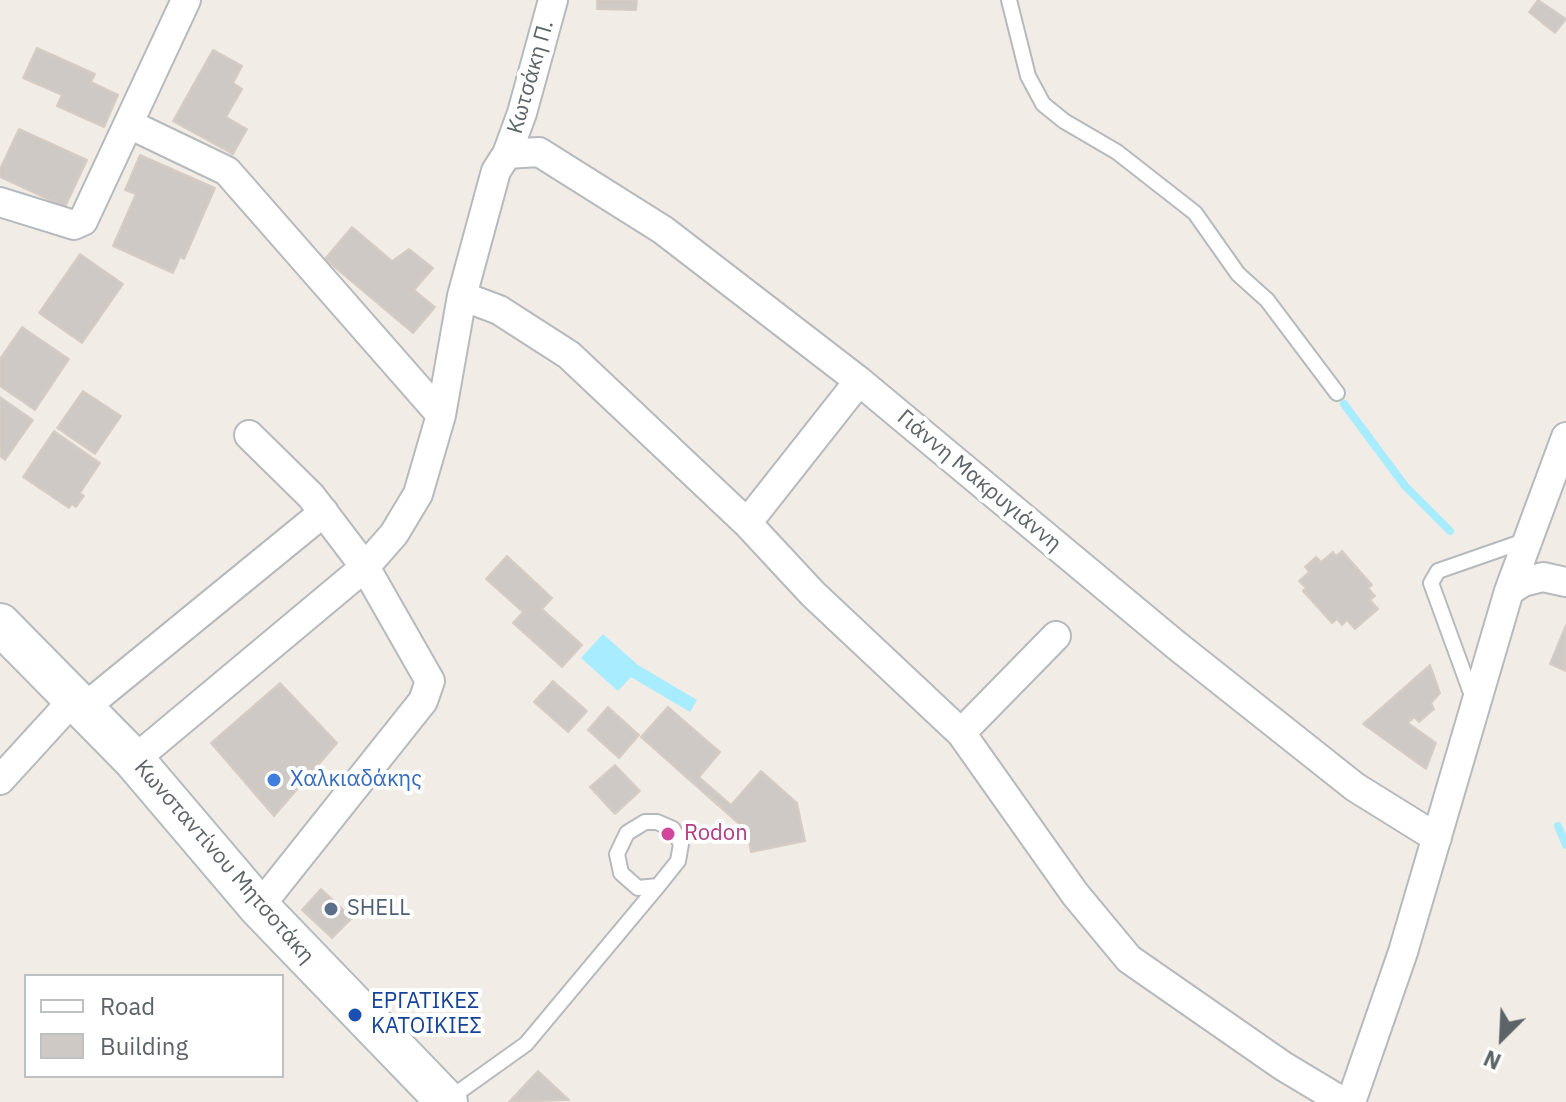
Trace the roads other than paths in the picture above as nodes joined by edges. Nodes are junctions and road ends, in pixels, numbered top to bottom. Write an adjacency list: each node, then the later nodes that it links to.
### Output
1 (186, 0): 4 (street)
2 (553, 0): 5 (street, Κωτσάκη Π.)
3 (1009, 0): 9 (lane)
4 (129, 124): 6 (street); 10 (street)
5 (507, 154): 7 (street, Κωτσάκη Π.); 8 (street, Γιάννη Μακρυγιάννη)
6 (0, 202)
7 (462, 296): 10 (street, Κωτσάκη Π.); 14 (street)
8 (859, 381): 14 (street); 26 (street, Γιάννη Μακρυγιάννη)
9 (1337, 393)
10 (441, 415): 16 (street, Κωτσάκη Π.)
11 (249, 435): 13 (street)
12 (1566, 437): 15 (street)
13 (324, 512): 16 (street); 21 (street)
14 (747, 523): 23 (street)
15 (1527, 540): 18 (street); 22 (lane)
16 (365, 567): 24 (street, Κωτσάκη Π.); 28 (street)
17 (1566, 582): 18 (street)
18 (1509, 591): 22 (street)
19 (0, 624): 21 (main road, Κωνσταντίνου Μητσοτάκη)
20 (1056, 636): 23 (street)
21 (79, 704): 24 (main road, Κωνσταντίνου Μητσοτάκη); 25 (street)
22 (1475, 705): 26 (street)
23 (961, 733): 30 (street)
24 (134, 760): 28 (main road, Κωνσταντίνου Μητσοτάκη)
25 (0, 780)
26 (1437, 838): 31 (street)
27 (658, 886): 27 (lane); 29 (lane)
28 (259, 907): 29 (main road, Κωνσταντίνου Μητσοτάκη)
29 (446, 1101)
30 (1343, 1102)
31 (1351, 1102)

